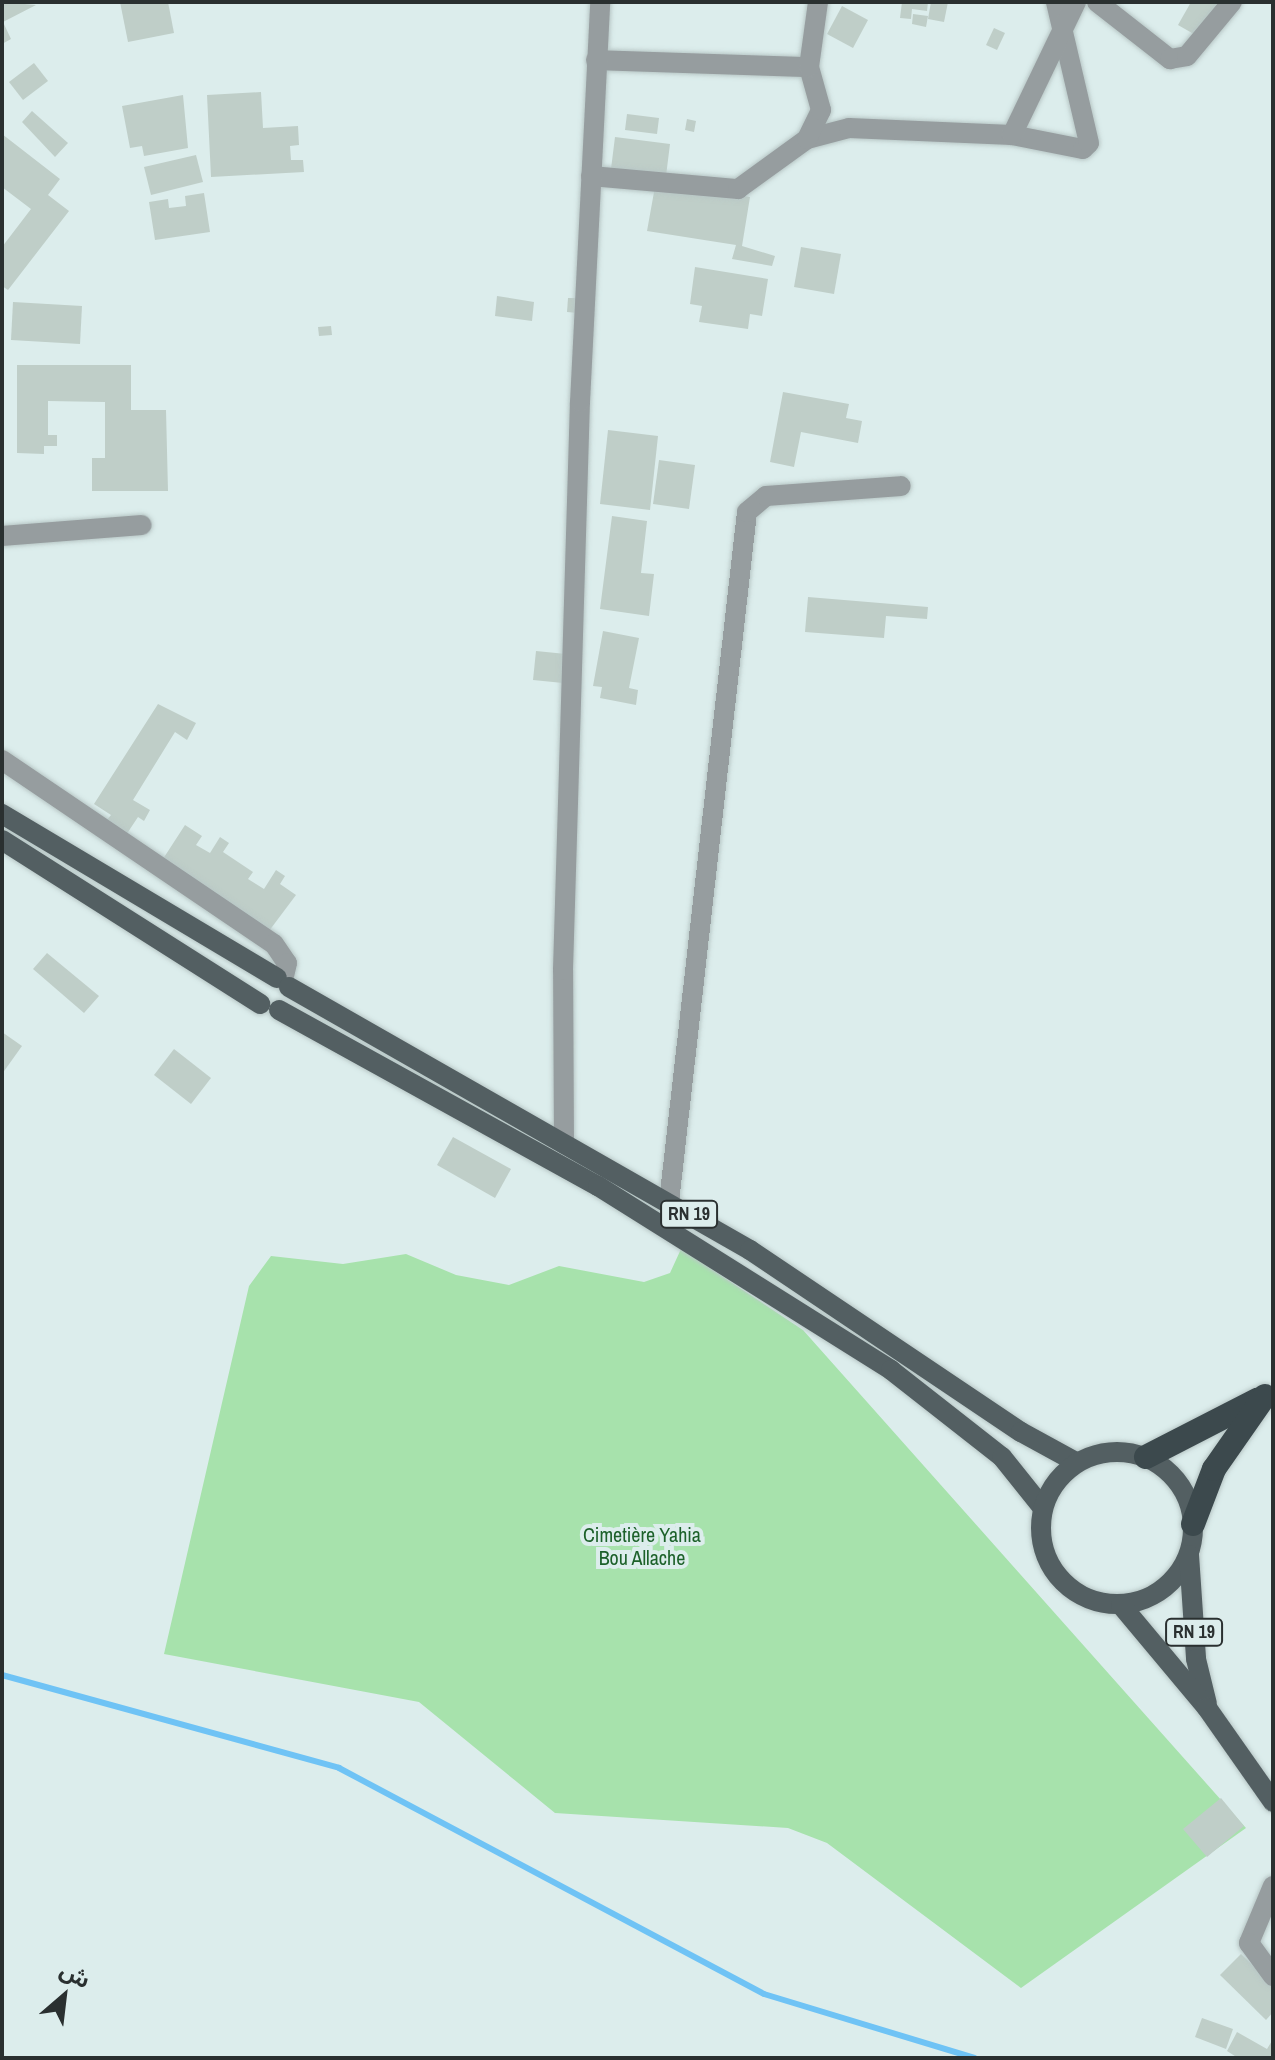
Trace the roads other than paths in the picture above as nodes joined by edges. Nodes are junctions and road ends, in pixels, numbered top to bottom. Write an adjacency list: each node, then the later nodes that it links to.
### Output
1 (600, 2): 8 (street)
2 (818, 2): 9 (street)
3 (1056, 2): 7 (street)
4 (1076, 2): 7 (street)
5 (1097, 2): 6 (street)
6 (1232, 2)
7 (1060, 32): 10 (street); 10 (street)
8 (596, 60): 9 (street); 12 (street)
9 (809, 67): 11 (street)
10 (1012, 135): 11 (street)
11 (807, 139): 12 (street)
12 (591, 176): 21 (street)
13 (901, 486): 22 (street)
14 (142, 525): 15 (street)
15 (2, 536)
16 (2, 760): 19 (street)
17 (2, 814): 19 (main road, RN 19)
18 (2, 840): 20 (main road, RN 19)
19 (283, 982): 20 (main road); 20 (main road); 21 (main road, RN 19)
20 (270, 1007): 26 (main road, RN 19)
21 (564, 1144): 22 (main road, RN 19)
22 (669, 1202): 25 (main road, RN 19)
23 (1269, 1392): 24 (highway); 27 (highway)
24 (1146, 1457): 25 (main road); 27 (main road)
25 (1076, 1462): 26 (main road)
26 (1042, 1507): 29 (main road)
27 (1193, 1524): 28 (main road)
28 (1189, 1555): 29 (main road); 30 (main road, RN 19)
29 (1121, 1605): 30 (main road, RN 19)
30 (1207, 1708): 31 (main road, RN 19)
31 (1273, 1802)
32 (1273, 1886): 33 (street)
33 (1273, 1976)

